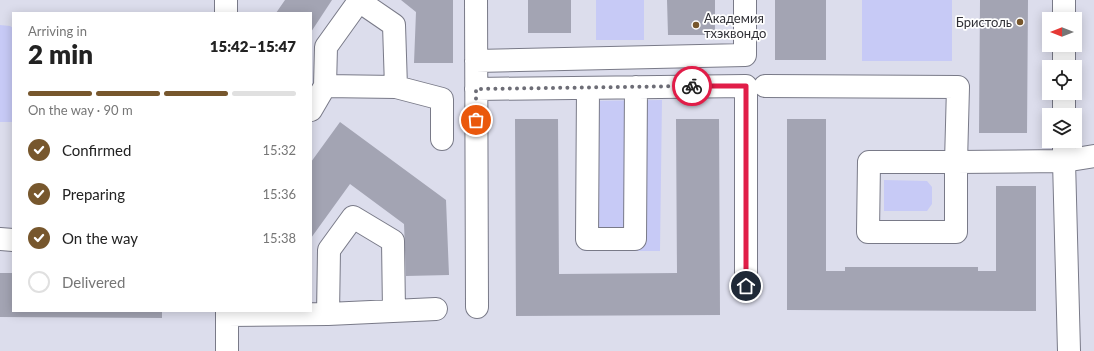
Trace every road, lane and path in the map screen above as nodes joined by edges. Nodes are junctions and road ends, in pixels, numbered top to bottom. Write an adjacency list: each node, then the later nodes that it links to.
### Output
1 (226, 0): 5 (street)
2 (476, 0): 7 (street)
3 (745, 0): 7 (street)
4 (1064, 0): 6 (street)
5 (226, 12)
6 (1064, 12)
7 (476, 61): 13 (street)
8 (325, 86): 10 (street); 10 (street); 14 (street)
9 (765, 86): 18 (street)
10 (396, 87): 15 (street)
11 (636, 87): 12 (street); 12 (street); 21 (street)
12 (588, 88): 13 (street)
13 (476, 89): 22 (street)
14 (312, 108)
15 (442, 139)
16 (1064, 151): 17 (street); 18 (street); 28 (street)
17 (1094, 156)
18 (956, 162): 18 (street)
19 (0, 239): 20 (street)
20 (12, 240)
21 (746, 286)
22 (476, 308)
23 (436, 309): 24 (street)
24 (394, 311): 26 (street); 26 (street)
25 (227, 313): 26 (street); 27 (street)
26 (328, 314)
27 (226, 351)
28 (1069, 351)

